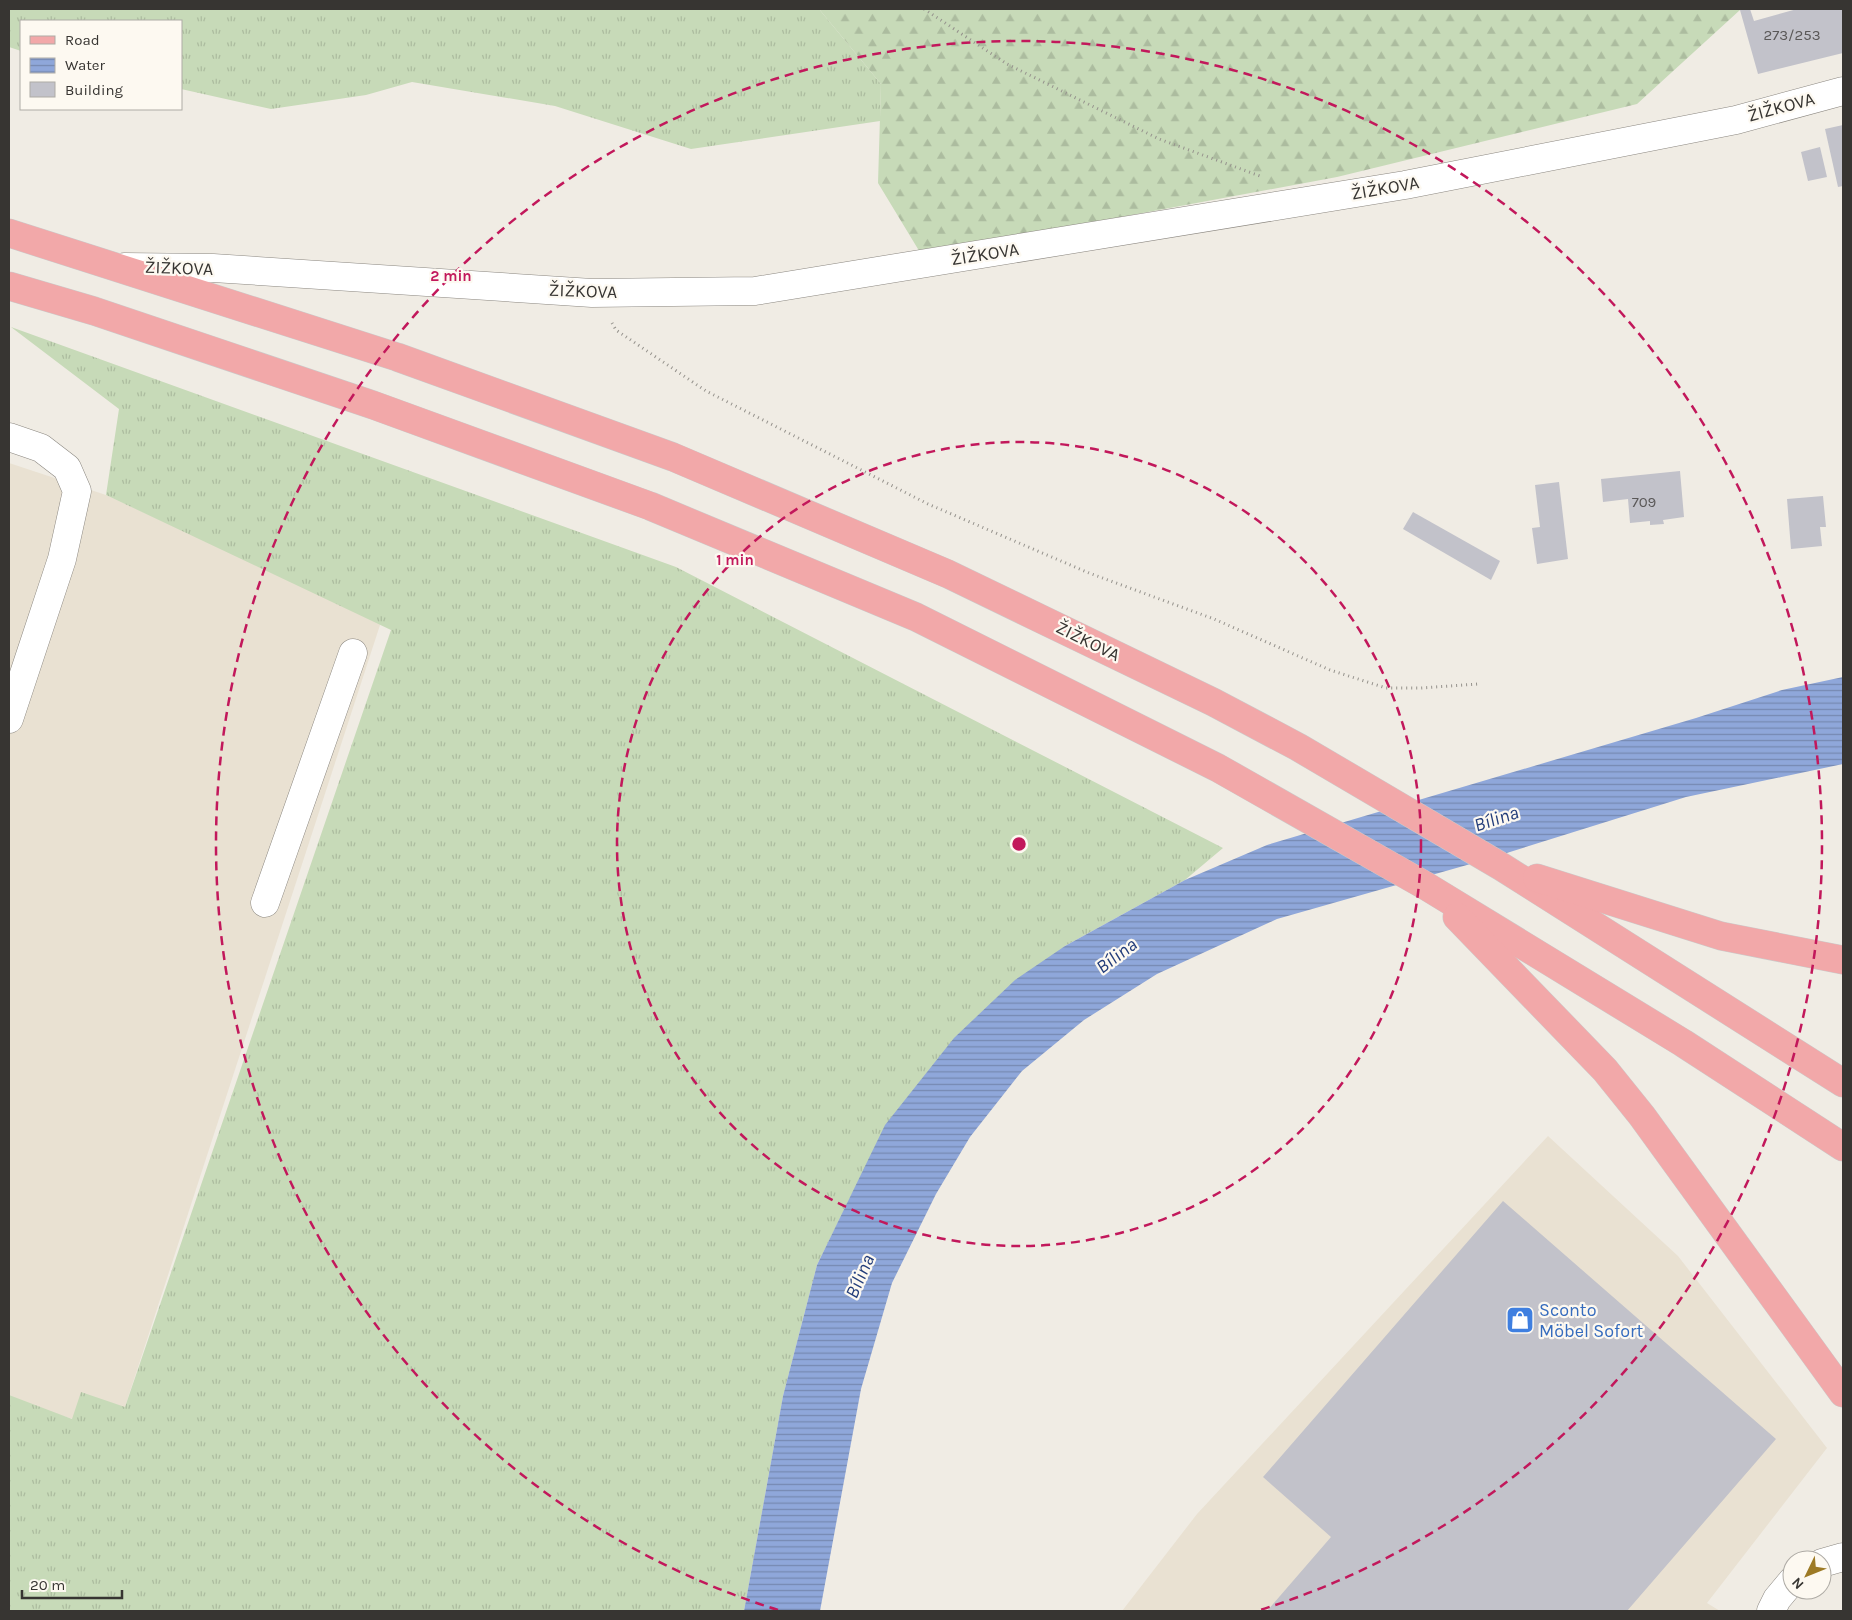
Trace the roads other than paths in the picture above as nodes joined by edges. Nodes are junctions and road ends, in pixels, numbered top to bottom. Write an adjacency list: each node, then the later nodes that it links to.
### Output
1 (1843, 91): 3 (street, ŽIŽKOVA)
2 (9, 233): 3 (main road, ŽIŽKOVA)
3 (115, 266): 8 (main road, ŽIŽKOVA)
4 (9, 286): 9 (main road)
5 (9, 437): 7 (street)
6 (353, 653): 10 (street)
7 (9, 719)
8 (1502, 867): 11 (main road); 12 (main road)
9 (1426, 886): 13 (main road); 14 (main road)
10 (265, 903)
11 (1843, 960)
12 (1843, 1084)
13 (1843, 1147)
14 (1843, 1393)
15 (1782, 1593): 16 (street)
16 (1771, 1611)

